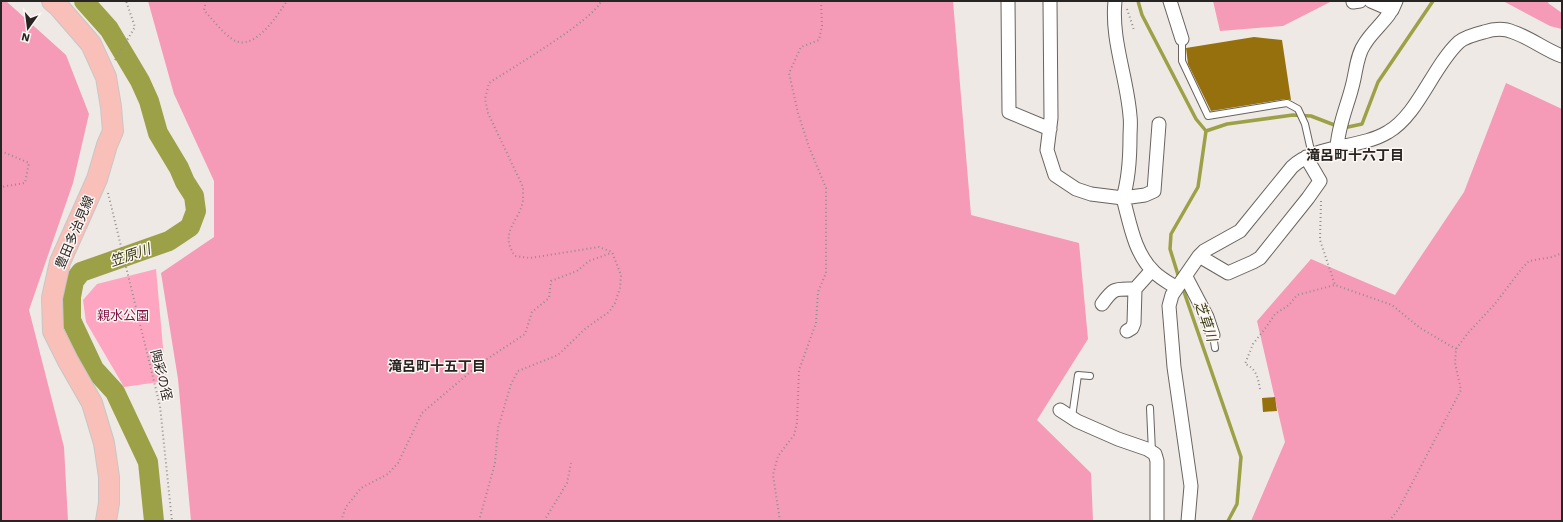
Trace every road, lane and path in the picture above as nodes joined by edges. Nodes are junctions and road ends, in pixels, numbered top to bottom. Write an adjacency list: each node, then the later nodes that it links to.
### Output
1 (52, 1): 45 (main road, 豊田多治見線)
2 (126, 1): 16 (path)
3 (206, 1): 4 (path)
4 (287, 1)
5 (601, 1): 26 (path)
6 (821, 1): 50 (path)
7 (1008, 1): 18 (street)
8 (1050, 1): 18 (street)
9 (1170, 1): 14 (street)
10 (1370, 1): 12 (street)
11 (1120, 4): 13 (path); 23 (street)
12 (1394, 6): 19 (street)
13 (1134, 30)
14 (1182, 39): 21 (lane)
15 (1562, 56): 19 (street)
16 (113, 64)
17 (1159, 124): 23 (street)
18 (1050, 129): 23 (street)
19 (1337, 148): 21 (street)
20 (1, 151): 22 (path)
21 (1309, 156): 28 (street); 28 (street)
22 (1, 187)
23 (1123, 198): 29 (street)
24 (1321, 205): 31 (path)
25 (118, 236): 46 (path, 陶彩の径)
26 (612, 252): 47 (path); 48 (path)
27 (1562, 253): 37 (path)
28 (1199, 256): 30 (street)
29 (1152, 270): 32 (street); 33 (street)
30 (1186, 276): 32 (street); 36 (street)
31 (1335, 285): 37 (path); 39 (path)
32 (1177, 288): 52 (street)
33 (1135, 289): 34 (street); 35 (street)
34 (1102, 304)
35 (1127, 331)
36 (1214, 342)
37 (1456, 349): 53 (path)
38 (1090, 376): 42 (lane)
39 (1260, 389)
40 (1150, 408): 43 (lane)
41 (1060, 410): 42 (street)
42 (1072, 417): 43 (street)
43 (1152, 452): 51 (street)
44 (571, 463): 49 (path)
45 (106, 521)
46 (172, 521)
47 (341, 521)
48 (479, 521)
49 (544, 521)
50 (780, 521)
51 (1157, 521)
52 (1188, 521)
53 (1389, 521)

